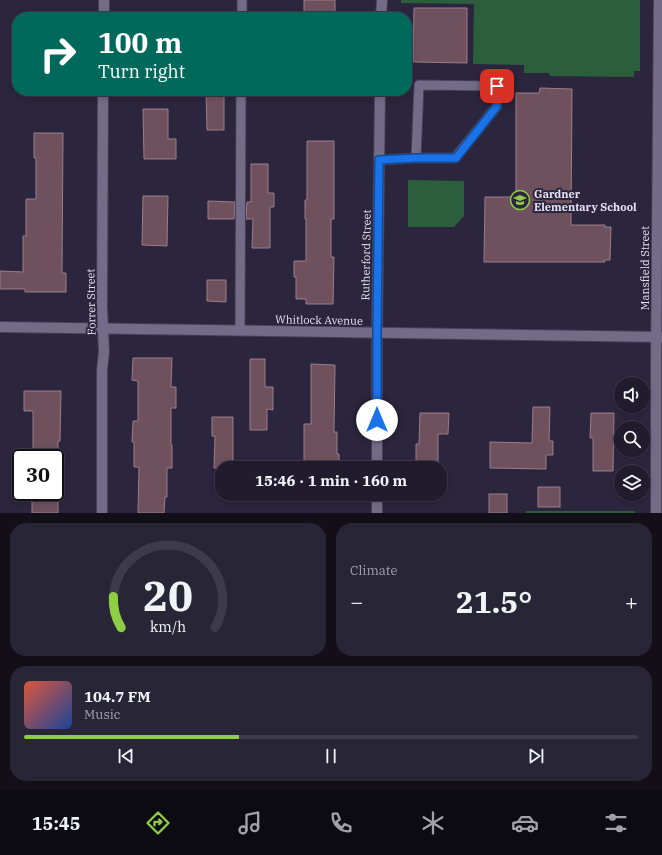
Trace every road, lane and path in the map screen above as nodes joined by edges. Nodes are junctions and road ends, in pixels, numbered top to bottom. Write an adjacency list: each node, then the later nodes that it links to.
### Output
1 (104, 0): 5 (street)
2 (242, 0): 6 (lane)
3 (382, 0): 7 (street)
4 (659, 0): 17 (street, Mansfield Street)
5 (104, 12)
6 (242, 12)
7 (381, 12)
8 (103, 96): 14 (street, Forrer Street)
9 (241, 96): 15 (lane)
10 (380, 96): 12 (street, Rutherford Street)
11 (416, 158): 11 (lane); 12 (lane)
12 (379, 160): 16 (street, Rutherford Street)
13 (0, 327): 14 (street, Whitlock Avenue)
14 (103, 329): 15 (street, Whitlock Avenue); 20 (street, Forrer Street)
15 (240, 331): 16 (street, Whitlock Avenue)
16 (377, 333): 17 (street, Whitlock Avenue); 18 (street, Rutherford Street)
17 (659, 337): 22 (street, Mansfield Street)
18 (378, 461)
19 (378, 501): 21 (street)
20 (102, 513)
21 (378, 513)
22 (656, 513)

